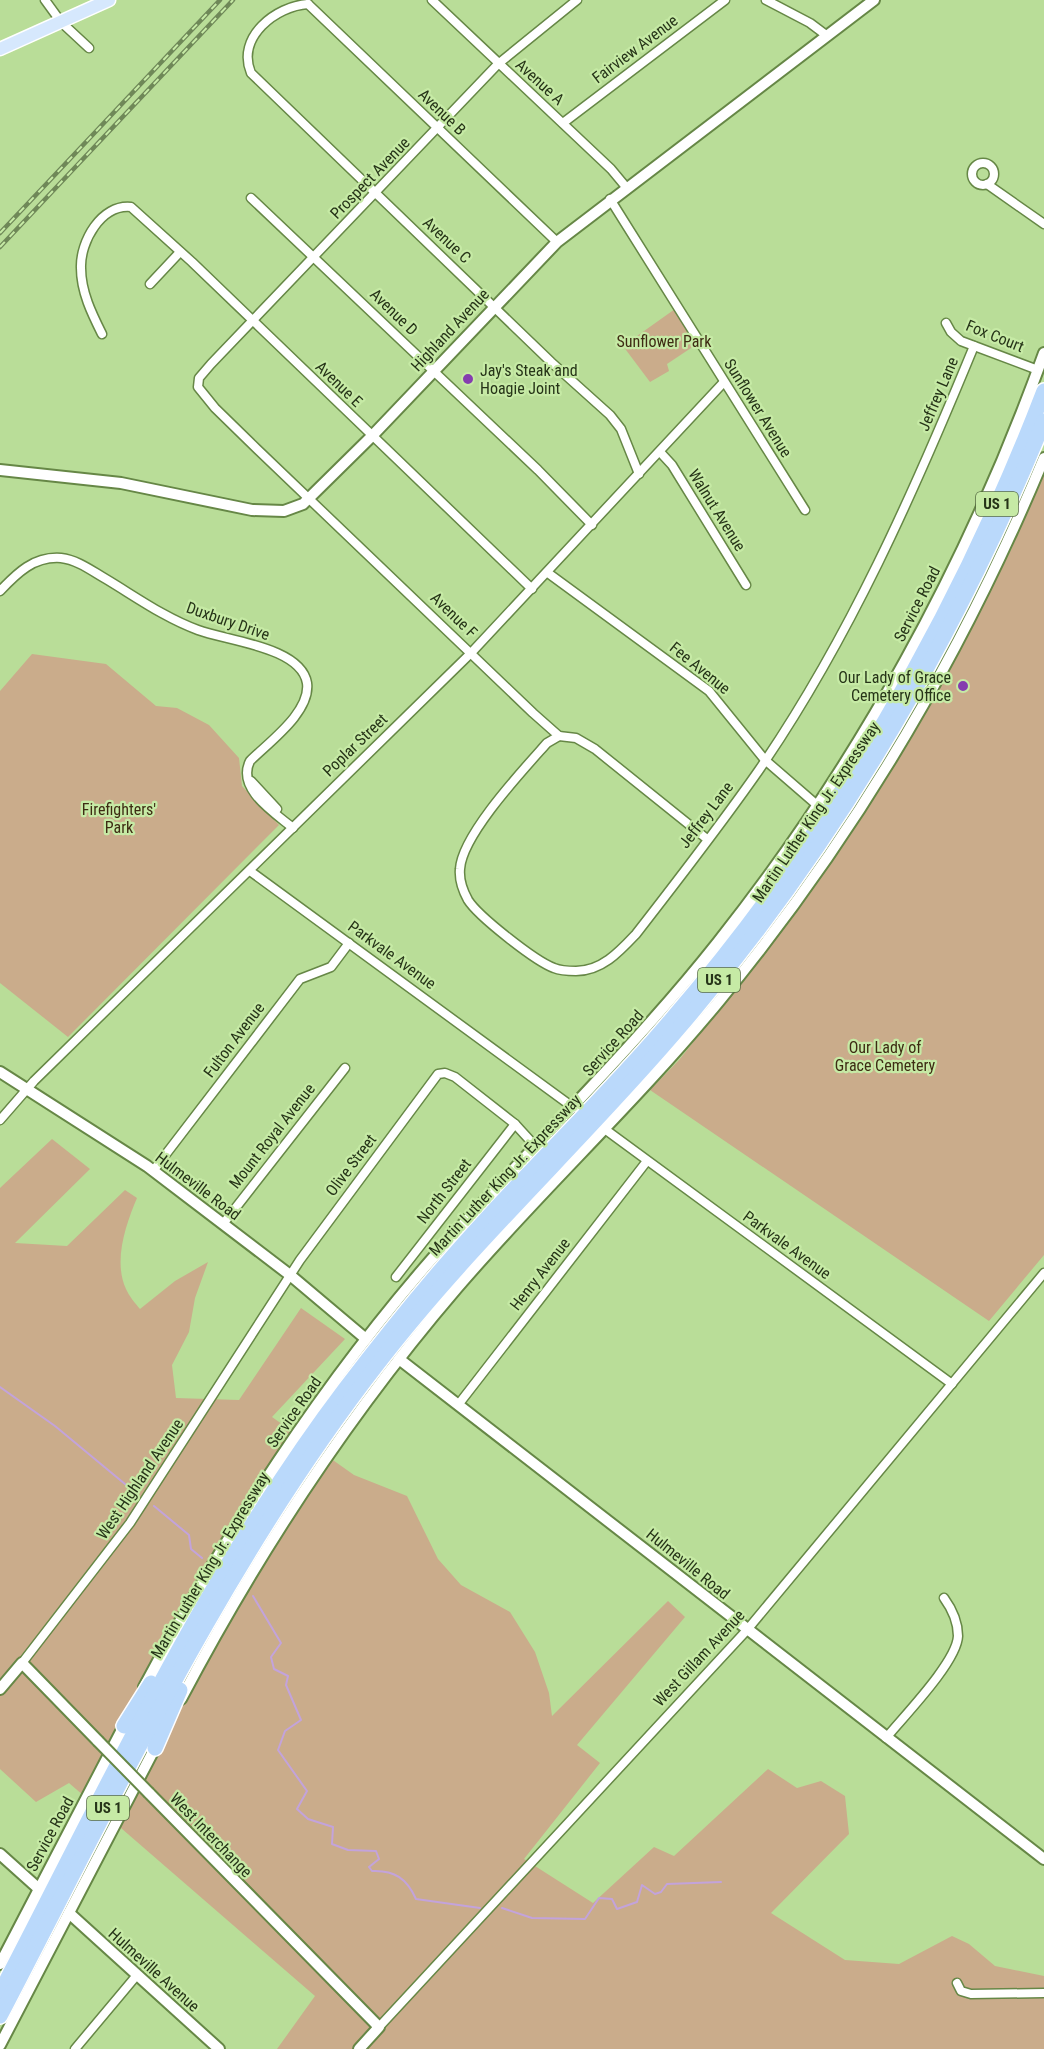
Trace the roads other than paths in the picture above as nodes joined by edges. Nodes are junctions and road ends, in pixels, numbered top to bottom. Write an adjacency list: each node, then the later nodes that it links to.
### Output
1 (45, 0): 9 (street)
2 (110, 0): 9 (main road)
3 (432, 0): 13 (street, Avenue A)
4 (578, 0): 13 (street, Prospect Avenue)
5 (726, 0): 14 (street, Fairview Avenue)
6 (766, 0): 10 (street)
7 (874, 0): 10 (street, Highland Avenue)
8 (309, 2): 15 (street, Avenue B); 18 (street, Avenue C)
9 (61, 22): 11 (street); 12 (main road)
10 (826, 35): 17 (street, Highland Avenue)
11 (89, 48)
12 (0, 49)
13 (498, 64): 14 (street, Avenue A); 15 (street, Prospect Avenue)
14 (563, 123): 17 (street, Avenue A)
15 (437, 128): 18 (street, Prospect Avenue); 22 (street, Avenue B)
16 (987, 184): 21 (street)
17 (626, 187): 20 (street, Highland Avenue)
18 (376, 193): 24 (street, Prospect Avenue); 26 (street, Avenue C)
19 (251, 198): 24 (street, Avenue D)
20 (610, 199): 22 (street, Highland Avenue); 34 (street, Sunflower Avenue)
21 (1044, 224)
22 (557, 242): 26 (street, Highland Avenue)
23 (180, 252): 25 (street); 27 (street, Avenue E); 29 (street, Avenue E)
24 (315, 258): 27 (street, Prospect Avenue); 32 (street, Avenue D)
25 (150, 284)
26 (494, 306): 32 (street, Highland Avenue); 42 (street, Avenue C)
27 (253, 322): 35 (street, Prospect Avenue); 38 (street, Avenue E)
28 (946, 323): 30 (street, Fox Court)
29 (102, 334)
30 (974, 346): 33 (street, Fox Court); 52 (street, Jeffrey Lane)
31 (1044, 353): 33 (street, Service Road)
32 (433, 370): 38 (street, Highland Avenue); 45 (street, Avenue D)
33 (1038, 370): 53 (street, Service Road)
34 (723, 383): 39 (street, Poplar Street); 44 (street, Sunflower Avenue)
35 (198, 387): 43 (street, Avenue F)
36 (1044, 391): 76 (highway, Martin Luther King Jr. Expressway / US 1)
37 (1044, 421): 78 (highway, Martin Luther King Jr. Expressway / US 1)
38 (372, 436): 43 (street, Highland Avenue); 48 (street, Avenue E)
39 (660, 452): 42 (street, Poplar Street); 47 (street, Walnut Avenue)
40 (1044, 458): 64 (street)
41 (0, 470): 43 (street, Highland Avenue)
42 (639, 474): 45 (street, Poplar Street)
43 (309, 499): 50 (street, Avenue F)
44 (805, 510)
45 (592, 525): 46 (street, Poplar Street)
46 (548, 573): 48 (street, Poplar Street); 52 (street, Fee Avenue)
47 (746, 585)
48 (532, 589): 50 (street, Poplar Street)
49 (0, 591): 54 (street, Duxbury Drive)
50 (471, 653): 51 (street, Avenue F); 54 (street, Poplar Street)
51 (560, 736): 55 (street, Avenue F); 55 (street, Jeffrey Lane)
52 (765, 760): 53 (street, Fee Avenue); 55 (street, Jeffrey Lane)
53 (818, 805): 61 (street, Service Road)
54 (293, 828): 56 (street, Poplar Street)
55 (707, 839)
56 (250, 871): 57 (street, Parkvale Avenue); 60 (street, Poplar Street)
57 (349, 943): 61 (street, Parkvale Avenue); 67 (street, Fulton Avenue)
58 (345, 1068): 68 (street, Mount Royal Avenue)
59 (0, 1072): 60 (street, Hulmeville Road)
60 (26, 1090): 62 (street, Poplar Street); 67 (street, Hulmeville Road)
61 (574, 1108): 65 (street, Service Road)
62 (0, 1120)
63 (515, 1125): 65 (street); 70 (street, Olive Street); 71 (street, North Street)
64 (606, 1130): 66 (street, Parkvale Avenue); 73 (street)
65 (536, 1147): 72 (street, Service Road)
66 (646, 1161): 74 (street, Parkvale Avenue); 75 (street, Henry Avenue)
67 (153, 1171): 68 (street, Hulmeville Road)
68 (223, 1224): 70 (street, Hulmeville Road)
69 (1044, 1273): 74 (street, West Gillam Avenue)
70 (290, 1275): 72 (street, Hulmeville Road); 80 (street, West Highland Avenue)
71 (396, 1277)
72 (366, 1339): 82 (street, Service Road)
73 (399, 1359): 75 (street, Hulmeville Road); 84 (street)
74 (952, 1384): 79 (street, West Gillam Avenue)
75 (458, 1405): 79 (street, Hulmeville Road)
76 (218, 1580): 82 (highway); 92 (highway, Martin Luther King Jr. Expressway / US 1)
77 (944, 1598): 83 (street)
78 (219, 1602): 84 (highway); 94 (highway, Martin Luther King Jr. Expressway / US 1)
79 (747, 1630): 83 (street, Hulmeville Road); 95 (street, West Gillam Avenue)
80 (22, 1663): 81 (street, West Highland Avenue); 95 (street, West Interchange, bridge)
81 (0, 1689)
82 (124, 1726): 87 (street, Service Road)
83 (886, 1738): 86 (street, Hulmeville Road)
84 (155, 1748): 88 (street)
85 (0, 1854): 87 (street)
86 (1044, 1859)
87 (39, 1889): 89 (street, Service Road)
88 (69, 1913): 90 (street, Hulmeville Avenue); 96 (street)
89 (0, 1964)
90 (137, 1975): 97 (street); 98 (street, Hulmeville Avenue)
91 (957, 1983): 93 (street)
92 (0, 1993)
93 (1044, 1993)
94 (0, 2016)
95 (379, 2027): 99 (street, West Gillam Avenue)
96 (0, 2045)
97 (75, 2049)
98 (219, 2049)
99 (359, 2049)

